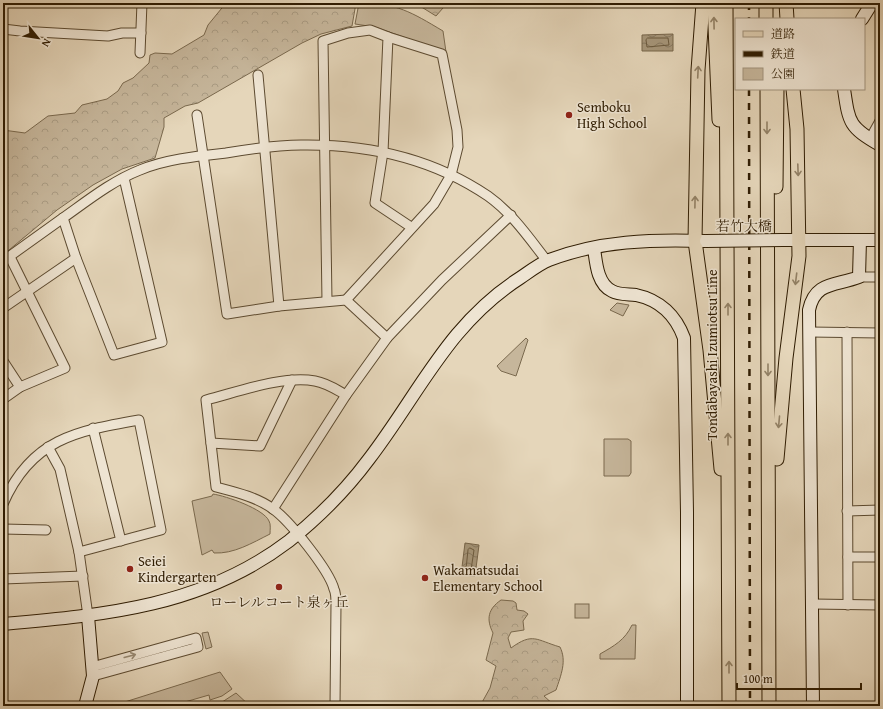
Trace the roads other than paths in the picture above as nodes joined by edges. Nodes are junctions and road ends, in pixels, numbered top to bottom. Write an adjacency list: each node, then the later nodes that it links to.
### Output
1 (142, 3): 14 (street)
2 (703, 3): 38 (main road, one-way to 2)
3 (714, 3): 31 (main road, one-way to 3)
4 (726, 3): 31 (main road, Tondabayashi Izumiotsu Line)
5 (766, 3): 9 (main road)
6 (777, 3): 10 (main road)
7 (786, 3): 11 (main road)
8 (872, 3): 12 (street)
9 (766, 18)
10 (778, 18)
11 (787, 18)
12 (863, 18)
13 (3, 29): 14 (street)
14 (141, 33): 16 (street)
15 (388, 37): 25 (street); 27 (street); 29 (street)
16 (140, 53)
17 (258, 75): 26 (street)
18 (767, 90): 54 (main road, one-way to 54)
19 (777, 90): 54 (main road)
20 (793, 90): 35 (main road, one-way to 35)
21 (844, 90): 24 (street)
22 (197, 115): 28 (street)
23 (880, 121): 24 (street)
24 (875, 142)
25 (325, 146): 26 (street); 27 (street); 47 (street)
26 (265, 148): 28 (street); 48 (street)
27 (383, 152): 29 (street); 34 (street)
28 (203, 156): 30 (street); 48 (street)
29 (451, 175): 32 (street); 34 (street)
30 (124, 178): 33 (street); 40 (street)
31 (727, 188): 74 (main road, Tondabayashi Izumiotsu Line, one-way to 31)
32 (510, 215): 42 (street); 53 (street)
33 (63, 218): 40 (street); 41 (street)
34 (411, 227): 46 (street)
35 (799, 240): 36 (street, 若竹大橋); 38 (street, 若竹大橋, bridge); 82 (main road, one-way to 82)
36 (860, 240): 37 (street, 若竹大橋); 43 (street)
37 (880, 240)
38 (700, 241): 39 (street, 若竹大橋); 74 (main road)
39 (594, 248): 42 (street, 若竹大橋); 86 (street)
40 (76, 258): 45 (street)
41 (7, 259): 45 (street)
42 (547, 261): 69 (street, 若竹大橋)
43 (859, 276): 44 (street); 50 (street)
44 (880, 277)
45 (28, 291): 49 (street); 57 (street)
46 (346, 300): 47 (street); 53 (street)
47 (327, 301): 48 (street)
48 (279, 306)
49 (3, 308)
50 (810, 332): 51 (street); 77 (street)
51 (847, 332): 52 (street); 66 (street)
52 (880, 333)
53 (387, 338): 58 (street)
54 (768, 340): 82 (main road, one-way to 82)
55 (3, 361): 57 (street)
56 (292, 380): 58 (street); 61 (street); 61 (street)
57 (20, 387): 59 (street)
58 (346, 395): 64 (street)
59 (3, 399)
60 (93, 428): 62 (street); 70 (street); 70 (street)
61 (211, 443): 64 (street)
62 (48, 447): 63 (street); 71 (street)
63 (3, 504)
64 (273, 509): 69 (street)
65 (880, 510): 66 (street)
66 (847, 511): 72 (street)
67 (3, 529): 68 (street)
68 (46, 530)
69 (296, 534): 80 (street, 若竹大橋); 85 (street)
70 (121, 541): 71 (street)
71 (80, 552): 75 (street)
72 (848, 557): 73 (street); 78 (street)
73 (880, 557)
74 (729, 572): 87 (main road, Tondabayashi Izumiotsu Line, one-way to 74)
75 (83, 576): 76 (street); 80 (street)
76 (3, 579)
77 (813, 604): 78 (street); 89 (street)
78 (848, 605): 79 (street)
79 (880, 605)
80 (88, 616): 81 (street, 若竹大橋); 83 (street)
81 (3, 624)
82 (769, 628): 88 (main road)
83 (93, 672): 83 (street, one-way to 83); 84 (street)
84 (85, 706)
85 (335, 706)
86 (688, 706)
87 (729, 706)
88 (769, 706)
89 (813, 706)

